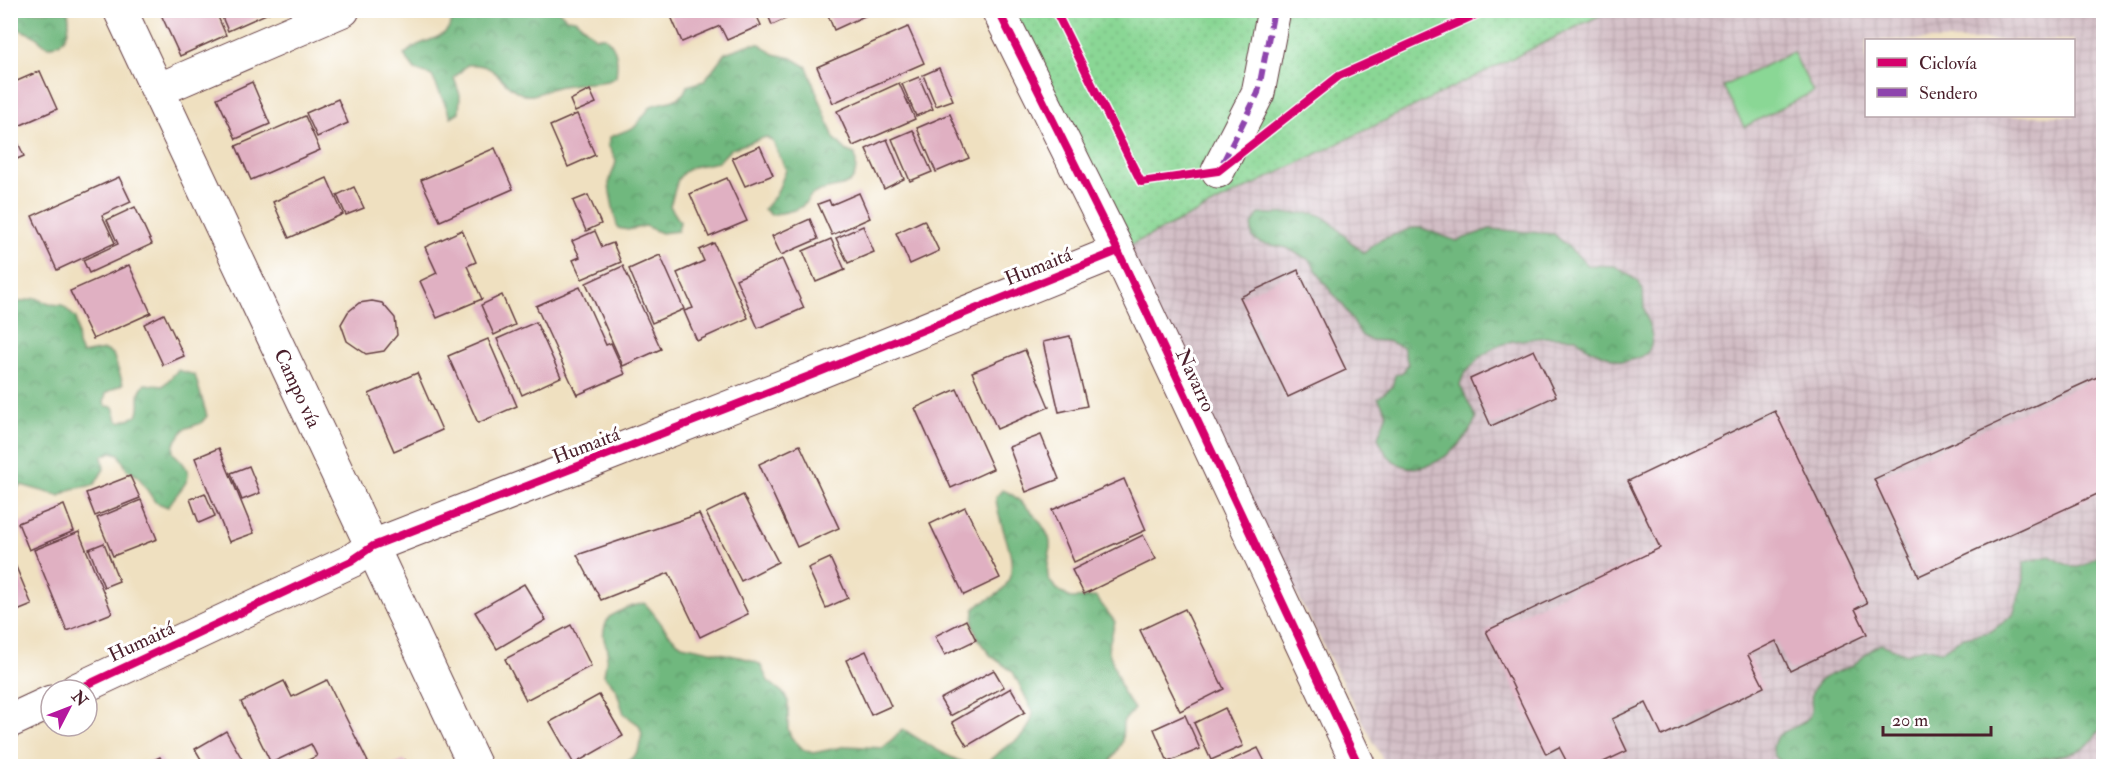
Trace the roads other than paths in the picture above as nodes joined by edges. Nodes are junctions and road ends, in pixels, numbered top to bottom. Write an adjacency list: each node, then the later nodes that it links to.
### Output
1 (120, 10): 5 (street, Campo vía)
2 (343, 10): 5 (street)
3 (998, 10): 7 (street, Navarro)
4 (1274, 10): 6 (street)
5 (158, 90): 8 (street, Campo vía)
6 (1218, 171)
7 (1118, 251): 8 (street, Humaitá); 13 (street, Navarro)
8 (373, 546): 9 (street, Humaitá); 12 (street, Campo vía)
9 (99, 679)
10 (39, 708): 11 (street)
11 (10, 721)
12 (475, 766)
13 (1359, 766)

